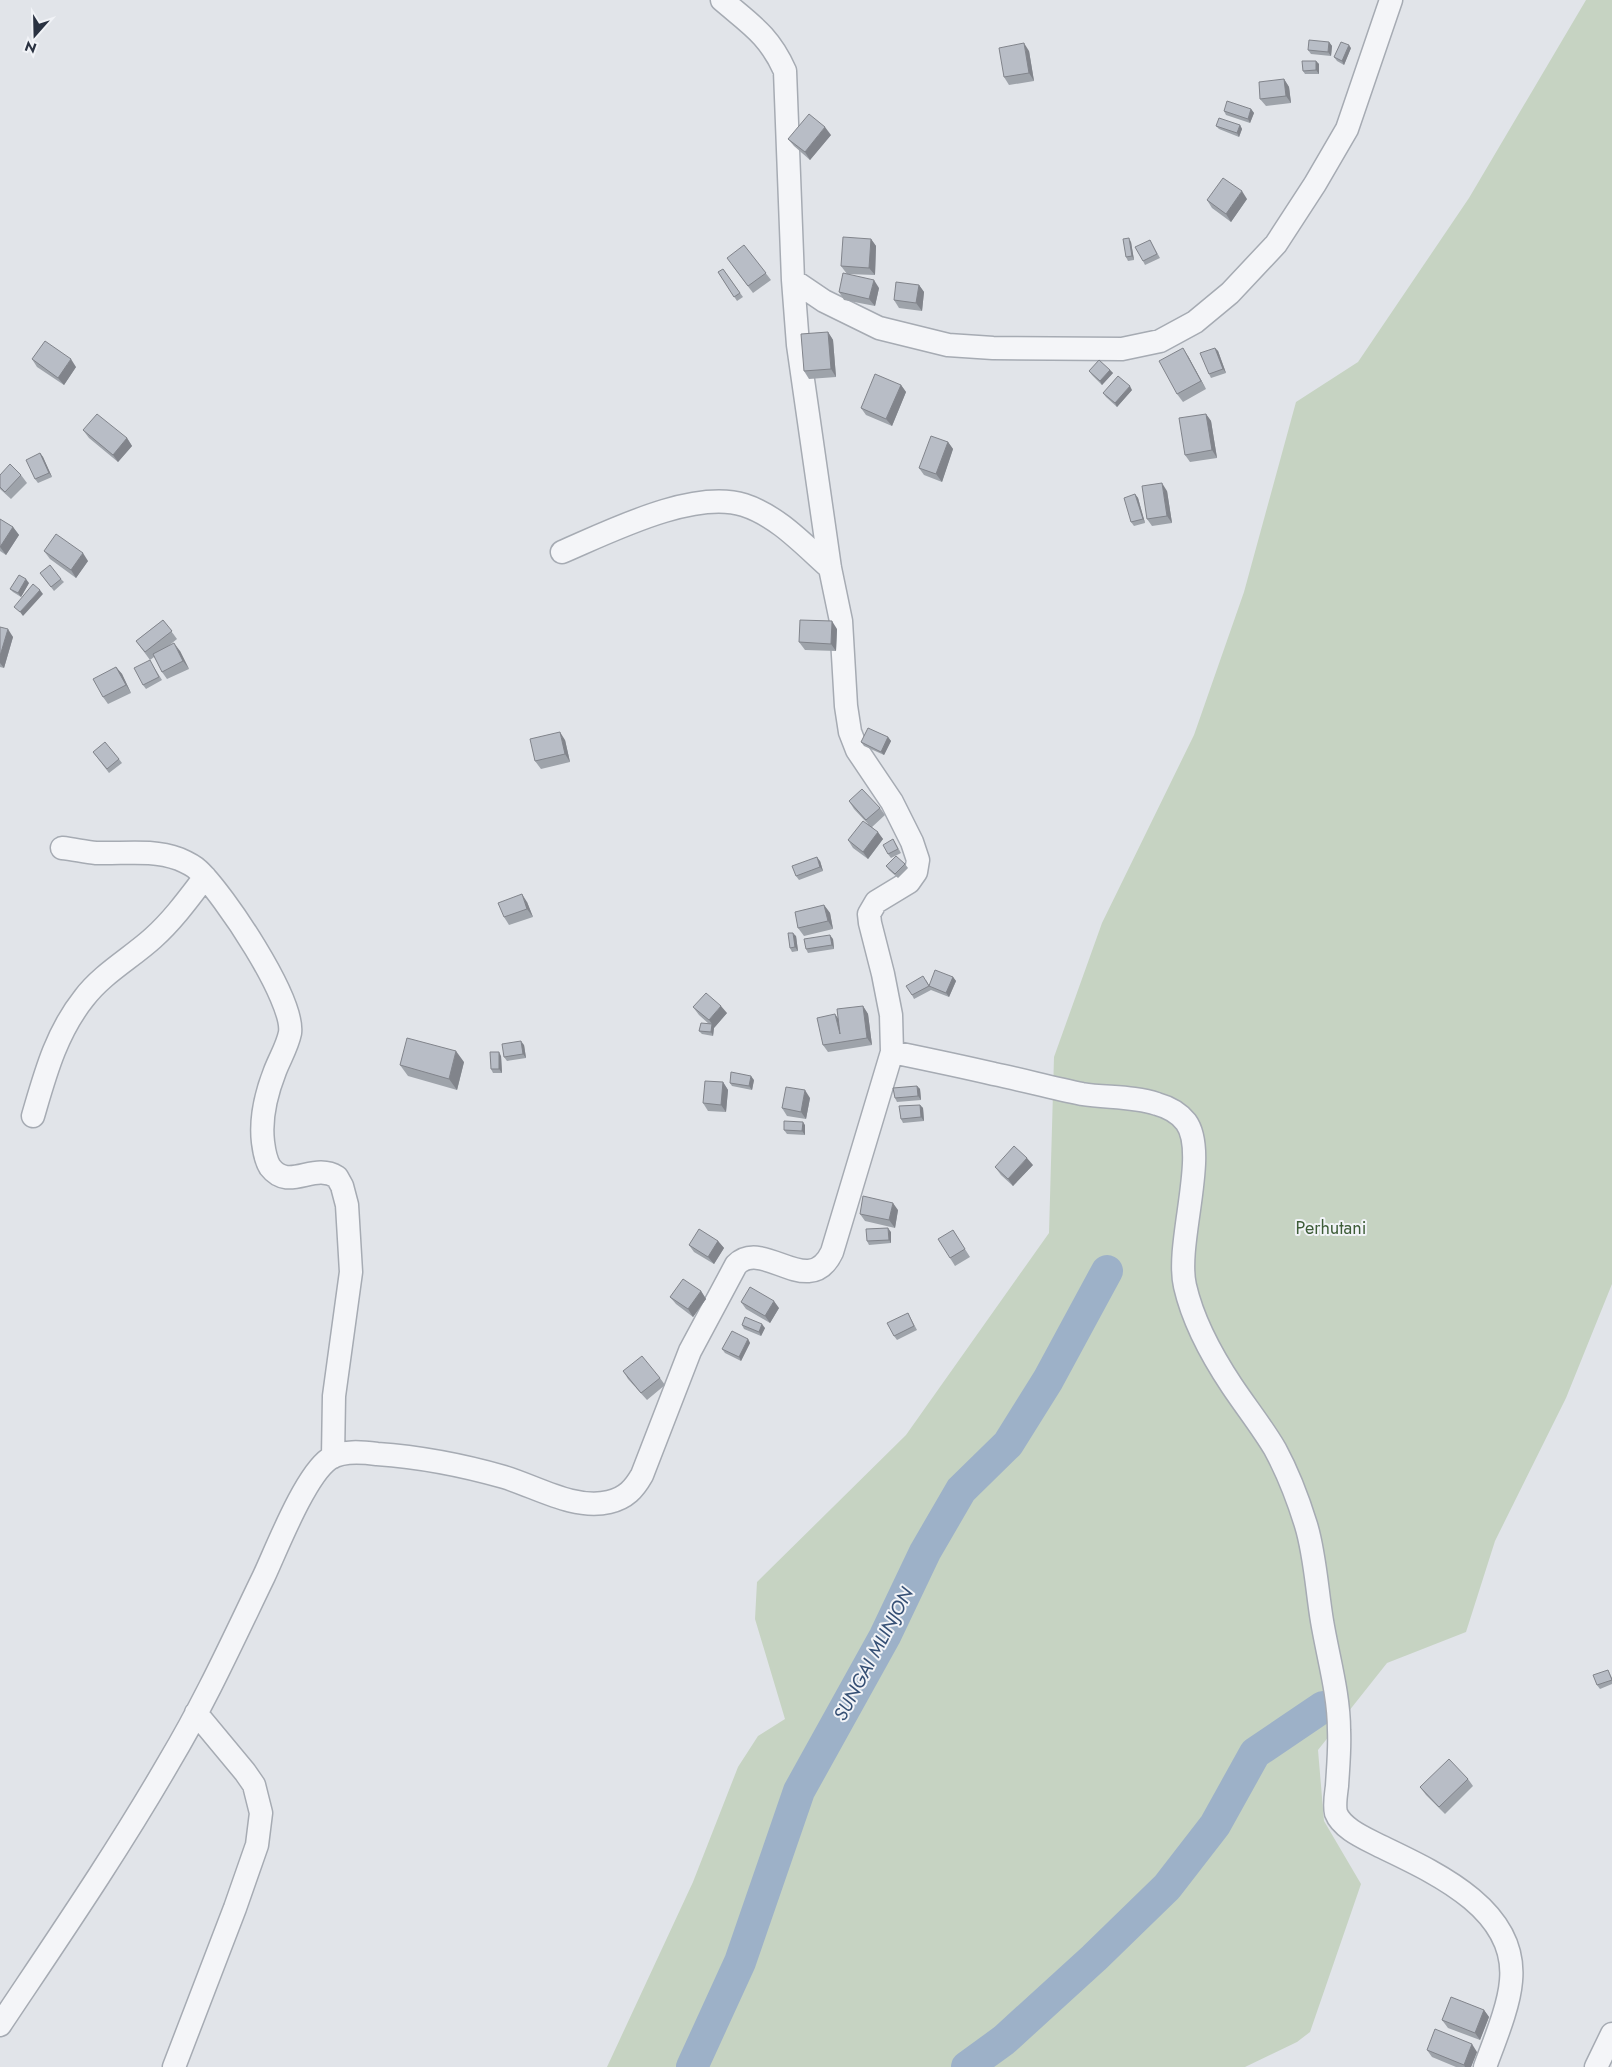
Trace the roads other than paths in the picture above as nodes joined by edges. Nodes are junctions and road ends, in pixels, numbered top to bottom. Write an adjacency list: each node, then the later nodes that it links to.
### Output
1 (722, 0): 3 (street)
2 (1391, 0): 3 (street)
3 (793, 280): 5 (street)
4 (562, 552): 5 (street)
5 (830, 568): 8 (street)
6 (62, 848): 7 (street)
7 (205, 877): 9 (street); 10 (street)
8 (892, 1052): 10 (street); 15 (street)
9 (33, 1116)
10 (332, 1457): 11 (street)
11 (196, 1712): 12 (street); 14 (street)
12 (0, 2025)
13 (1612, 2034): 16 (street)
14 (174, 2067)
15 (1485, 2067)
16 (1596, 2067)

